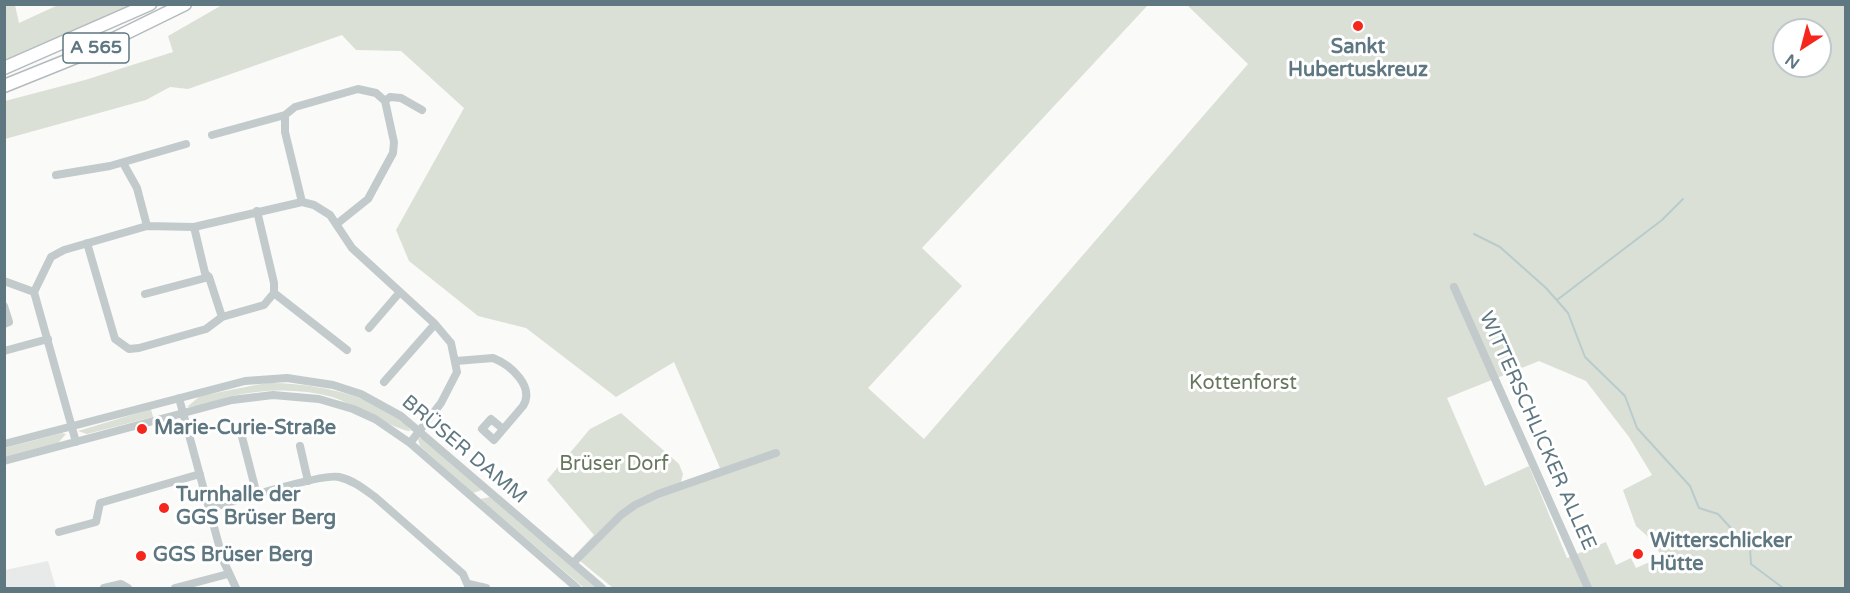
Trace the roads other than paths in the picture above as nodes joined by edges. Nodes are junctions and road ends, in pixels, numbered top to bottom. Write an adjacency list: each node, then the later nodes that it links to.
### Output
1 (150, 4): 3 (highway, A 565)
2 (185, 4): 4 (highway, A 565)
3 (4, 68)
4 (4, 86)
5 (385, 101): 6 (street); 7 (street); 14 (street)
6 (422, 110)
7 (285, 115): 8 (street); 12 (street)
8 (212, 135)
9 (186, 144): 10 (street)
10 (123, 163): 11 (street); 15 (street)
11 (56, 175)
12 (302, 202): 13 (street); 14 (street)
13 (257, 211): 16 (street); 23 (street)
14 (338, 224): 22 (street)
15 (147, 226): 16 (street); 17 (street)
16 (194, 227): 18 (street)
17 (87, 243): 21 (street); 26 (street)
18 (210, 277): 24 (street); 26 (street)
19 (4, 281): 21 (street)
20 (1454, 287): 62 (street, WITTERSCHLICKER ALLEE)
21 (34, 292): 30 (street)
22 (400, 292): 28 (street); 29 (street)
23 (274, 293): 26 (street); 31 (street)
24 (145, 294)
25 (4, 306): 27 (street)
26 (222, 317)
27 (4, 324)
28 (435, 324): 33 (street); 34 (street)
29 (369, 328)
30 (48, 339): 32 (street); 37 (street)
31 (346, 350)
32 (4, 351)
33 (456, 361): 39 (street); 40 (street)
34 (384, 382)
35 (179, 398): 36 (street); 37 (street, BRÜSER DAMM); 40 (street, BRÜSER DAMM)
36 (183, 413): 41 (street, BRÜSER DAMM); 42 (street, BRÜSER DAMM); 47 (street)
37 (72, 426): 41 (street); 43 (street, BRÜSER DAMM)
38 (240, 429): 49 (street)
39 (503, 429)
40 (419, 431): 42 (street); 52 (street, BRÜSER DAMM)
41 (76, 442): 46 (street, BRÜSER DAMM)
42 (410, 443): 60 (street, BRÜSER DAMM)
43 (4, 444)
44 (300, 446): 48 (street)
45 (776, 453): 52 (street)
46 (4, 461)
47 (200, 474): 50 (street); 51 (street)
48 (309, 481): 49 (street); 54 (street)
49 (257, 495): 50 (street)
50 (208, 509): 53 (street)
51 (59, 532)
52 (573, 563): 61 (street, BRÜSER DAMM)
53 (228, 574): 57 (street); 58 (street)
54 (469, 586): 59 (street)
55 (104, 588): 56 (street)
56 (128, 588)
57 (175, 588)
58 (236, 588)
59 (486, 588)
60 (577, 588)
61 (602, 588)
62 (1588, 588)

